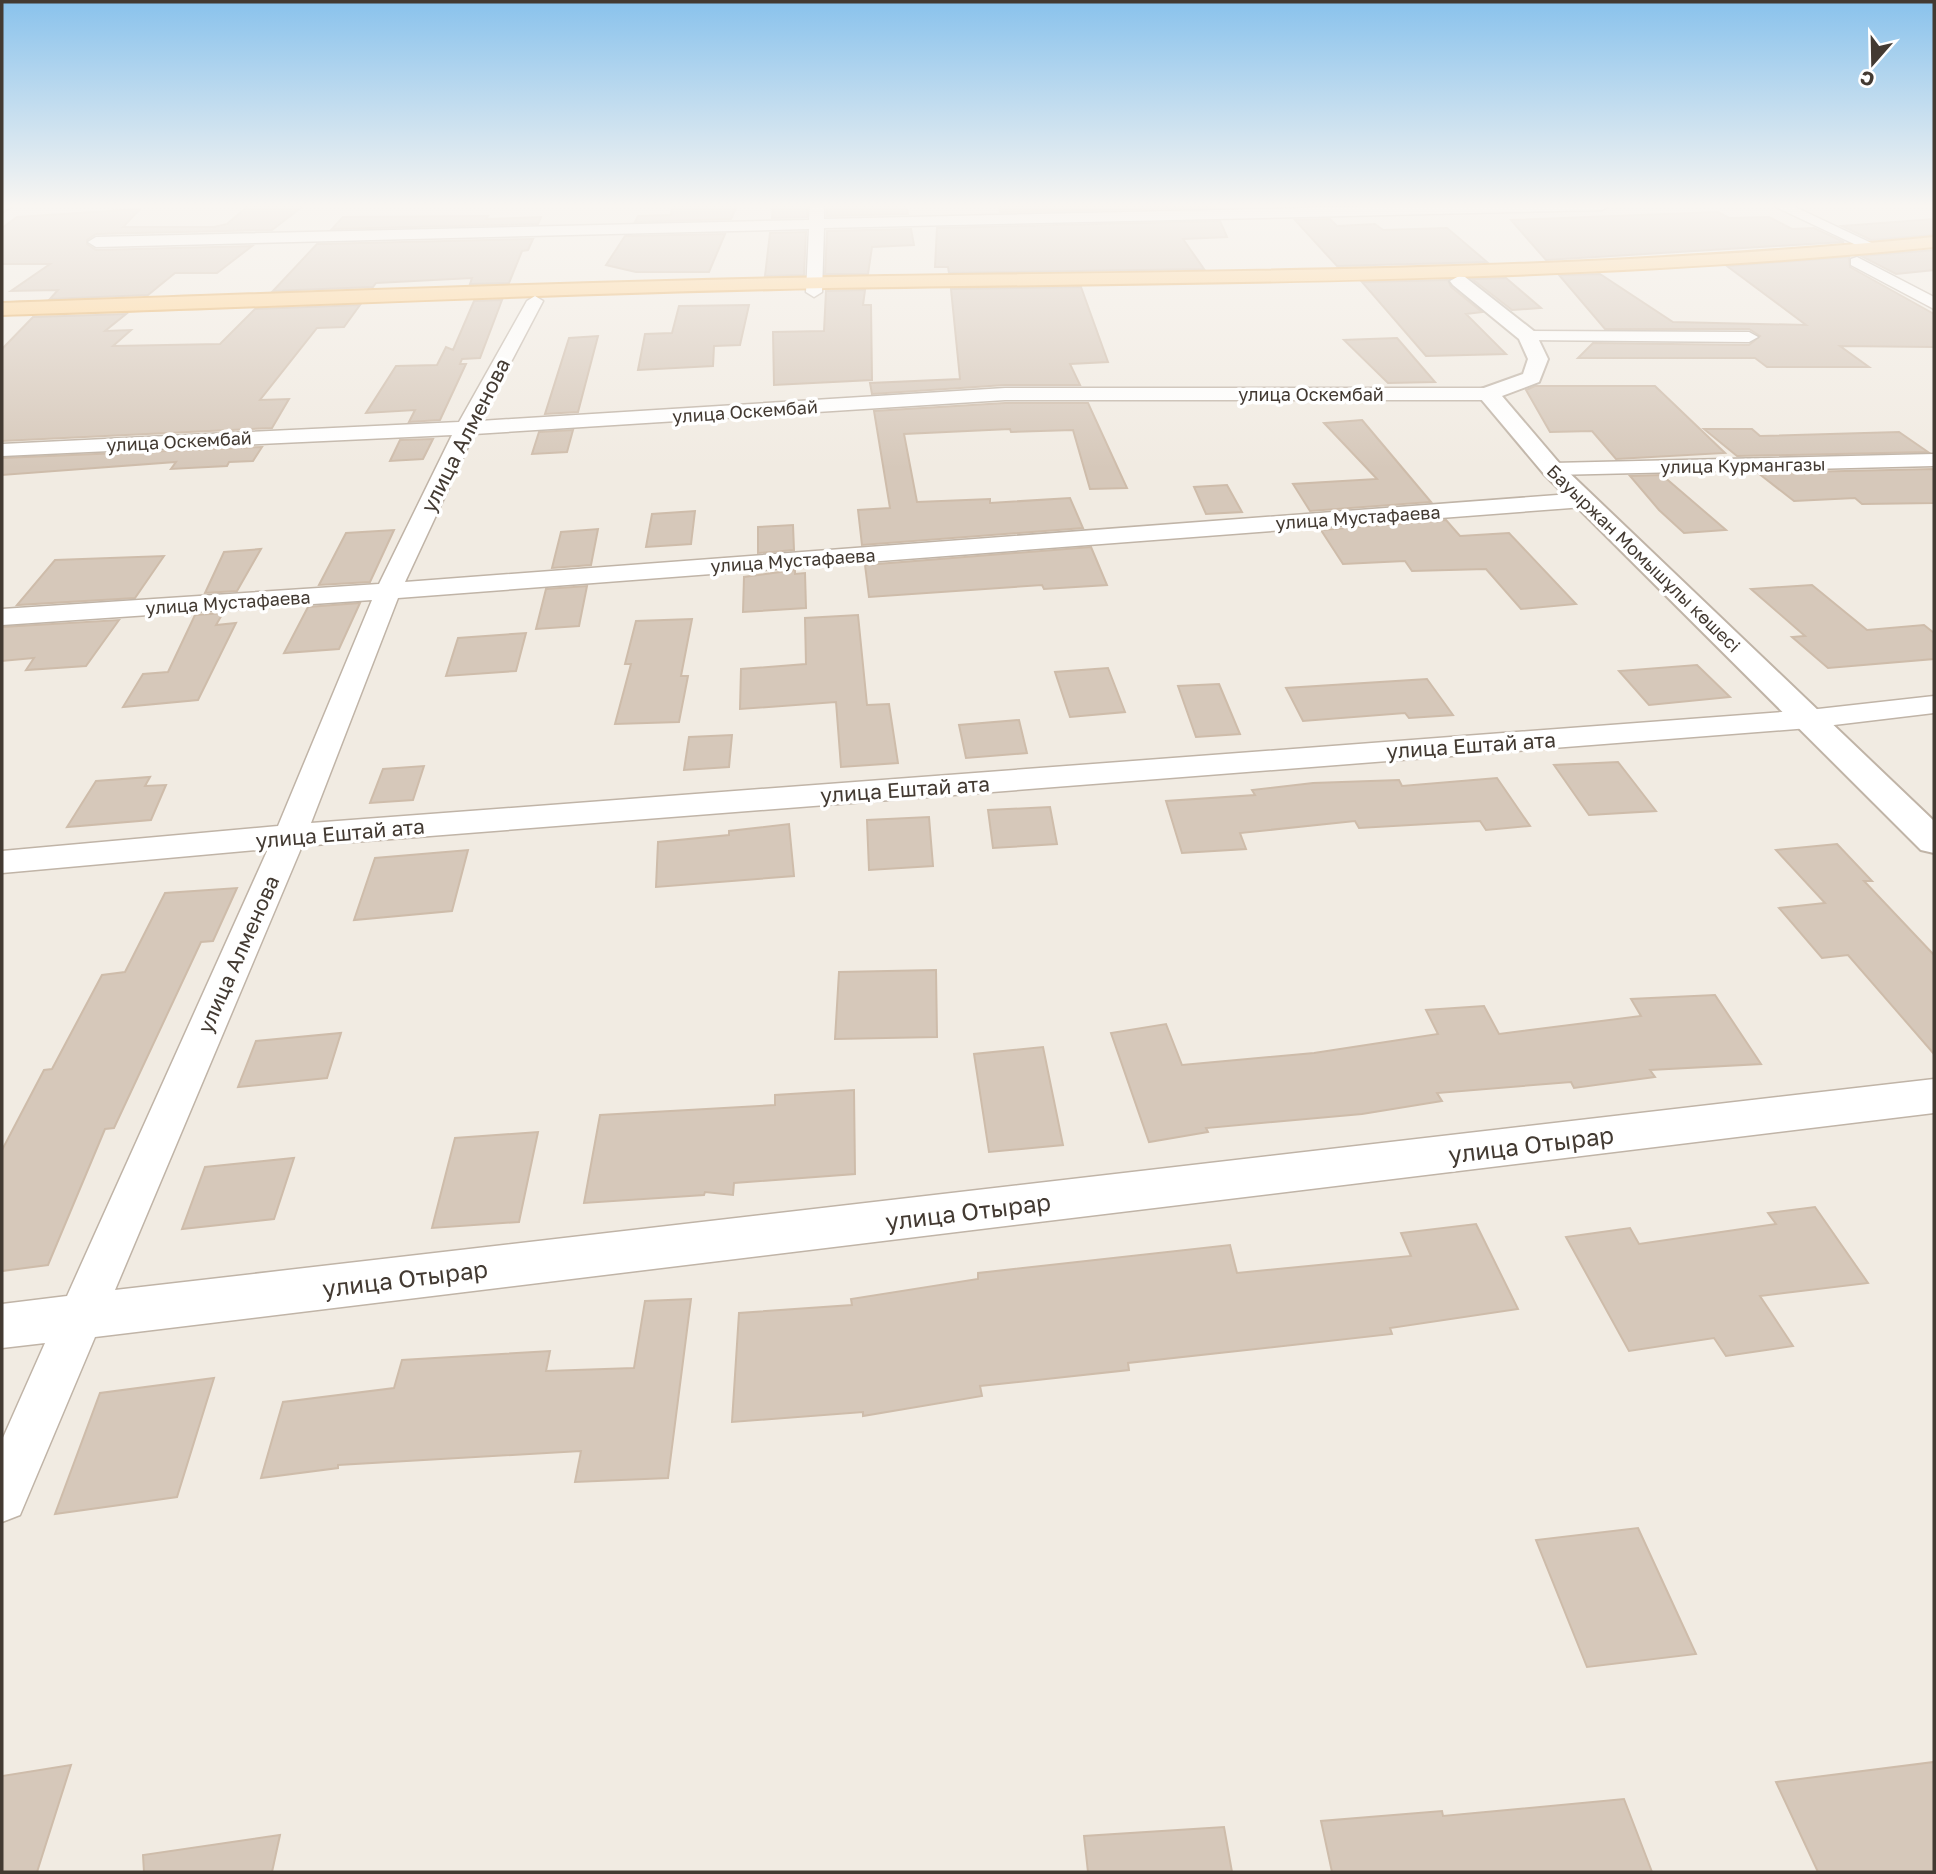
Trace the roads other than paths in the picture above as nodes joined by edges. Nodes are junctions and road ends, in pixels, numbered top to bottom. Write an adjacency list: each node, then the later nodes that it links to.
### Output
1 (575, 293): 7 (main road)
2 (685, 293): 5 (main road)
3 (1475, 293): 9 (street)
4 (1915, 293): 6 (street)
5 (535, 301): 8 (main road); 12 (street, улица Алменова)
6 (1934, 304)
7 (2, 309)
8 (2, 319)
9 (1528, 336): 10 (street); 11 (street)
10 (1749, 337)
11 (1489, 394): 12 (street, улица Оскембай); 15 (street, Бауыржан Момышұлы көшесі)
12 (466, 428): 13 (street, улица Оскембай); 17 (street, улица Алменова)
13 (2, 450)
14 (1934, 460): 15 (street, улица Курмангазы)
15 (1552, 469): 16 (street, Бауыржан Момышұлы көшесі)
16 (1584, 500): 17 (street, улица Мустафаева); 20 (street, Бауыржан Момышұлы көшесі)
17 (388, 591): 18 (street, улица Мустафаева); 21 (street, улица Алменова)
18 (2, 617)
19 (1934, 705): 20 (street, улица Ештай ата)
20 (1809, 719): 21 (street, улица Ештай ата); 22 (street, Бауыржан Момышұлы көшесі)
21 (290, 836): 23 (street, улица Ештай ата); 25 (street, улица Алменова)
22 (1934, 841)
23 (2, 862)
24 (1934, 1096): 25 (street, улица Отырар)
25 (79, 1317): 26 (street, улица Отырар); 27 (street, улица Алменова)
26 (2, 1326)
27 (2, 1497)

